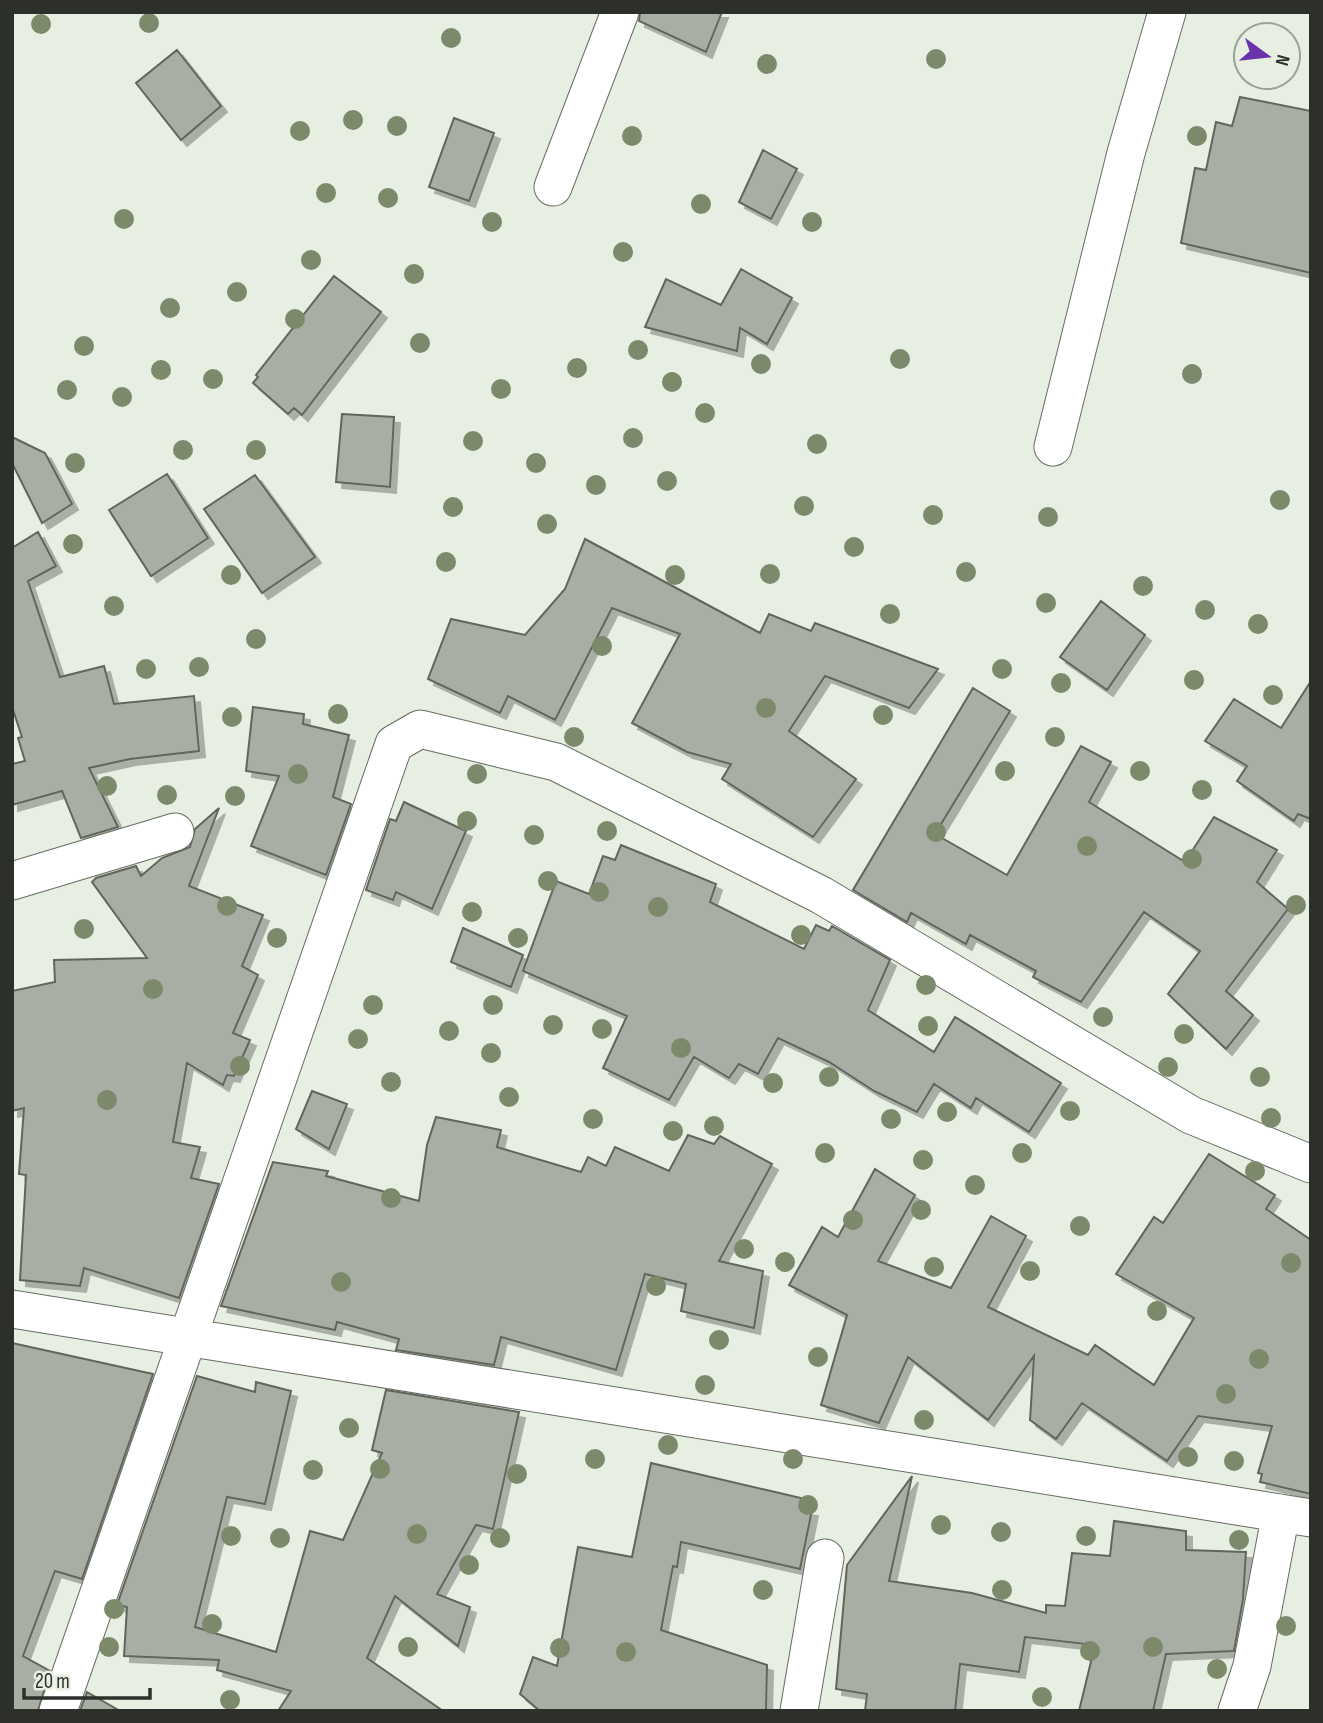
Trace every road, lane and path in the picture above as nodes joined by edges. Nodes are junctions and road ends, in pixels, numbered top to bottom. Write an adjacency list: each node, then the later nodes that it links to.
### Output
1 (620, 12): 3 (street)
2 (1167, 12): 4 (street)
3 (553, 187)
4 (1053, 447)
5 (175, 832): 6 (street)
6 (12, 881)
7 (1311, 1164): 9 (street)
8 (12, 1309): 9 (street)
9 (188, 1338): 10 (street); 12 (street)
10 (1296, 1516): 14 (street)
11 (825, 1558): 13 (street)
12 (58, 1711)
13 (799, 1711)
14 (1237, 1711)

